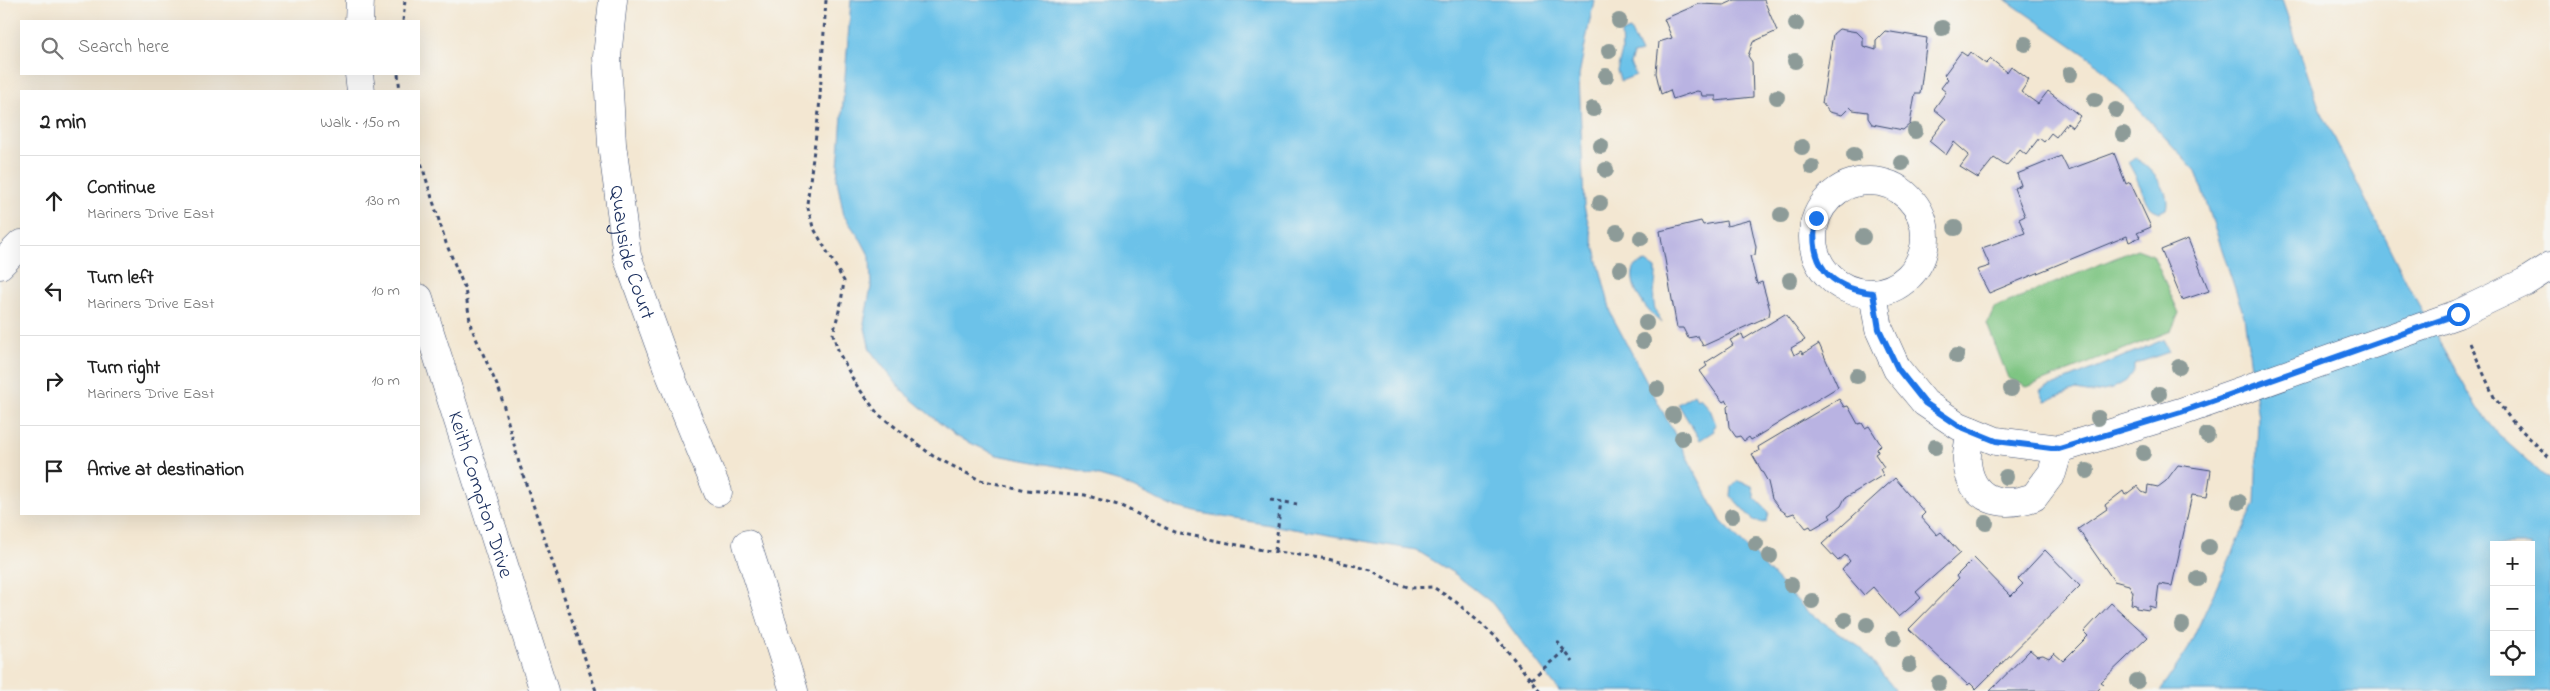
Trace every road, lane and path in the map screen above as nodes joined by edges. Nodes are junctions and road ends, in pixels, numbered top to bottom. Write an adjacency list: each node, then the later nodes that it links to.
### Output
1 (360, 0): 5 (street)
2 (405, 0): 6 (path)
3 (613, 0): 21 (street, Quayside Court)
4 (826, 0): 26 (path)
5 (359, 20)
6 (403, 20)
7 (359, 75): 9 (street)
8 (398, 75): 10 (path)
9 (361, 90)
10 (400, 90)
11 (420, 159): 32 (path)
12 (20, 245): 13 (street)
13 (0, 265)
14 (2550, 266): 17 (street)
15 (1873, 293): 15 (street); 18 (street)
16 (420, 301): 31 (street, Keith Compton Drive)
17 (2458, 314): 19 (street); 20 (path)
18 (1971, 431): 19 (street); 19 (street)
19 (2059, 449)
20 (2550, 458)
21 (718, 492)
22 (1270, 500): 23 (path)
23 (1281, 502): 24 (path); 26 (path)
24 (1297, 504)
25 (747, 544): 33 (street)
26 (1275, 551): 30 (path)
27 (1557, 642): 28 (path)
28 (1564, 651): 29 (path); 30 (path)
29 (1573, 662)
30 (1531, 679): 34 (path)
31 (544, 691)
32 (596, 691)
33 (794, 691)
34 (1540, 691)

